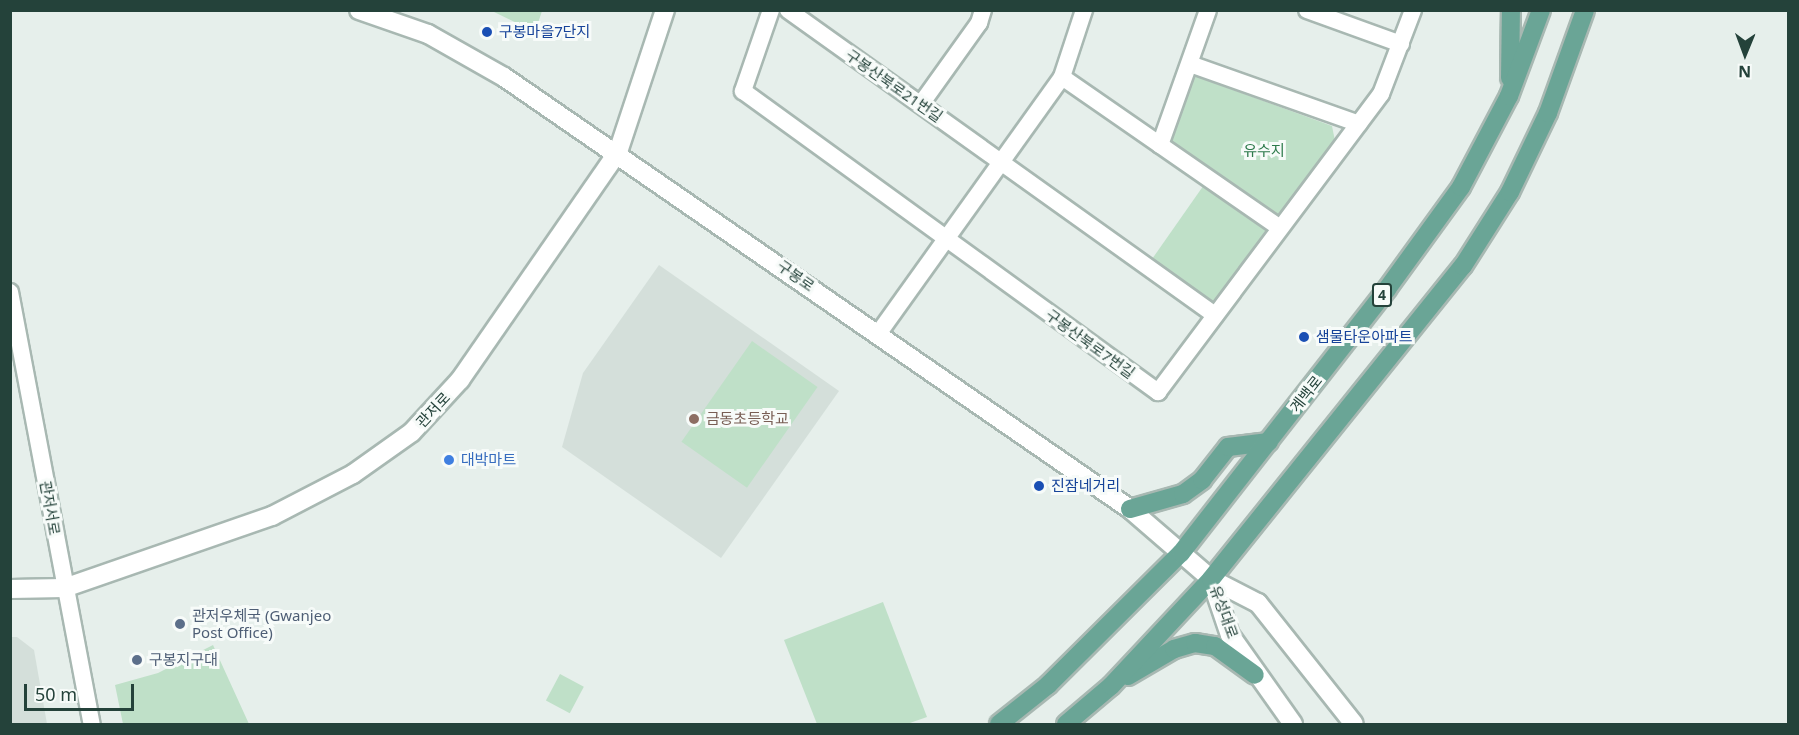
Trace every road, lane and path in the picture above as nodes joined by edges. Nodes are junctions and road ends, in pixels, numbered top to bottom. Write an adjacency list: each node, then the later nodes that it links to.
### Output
1 (359, 10): 20 (street, 구봉로)
2 (665, 10): 20 (street, 관저로)
3 (771, 10): 23 (street)
4 (788, 10): 17 (street, 구봉산북로21번길)
5 (983, 10): 17 (street)
6 (1084, 10): 15 (street)
7 (1208, 10): 14 (street)
8 (1306, 10): 13 (street)
9 (1413, 10): 13 (street, 구봉산북로7번길)
10 (1511, 10): 16 (main road)
11 (1541, 10): 16 (main road, 계백로 / 4)
12 (1585, 10): 30 (main road)
13 (1401, 44): 18 (street, 구봉산북로7번길)
14 (1190, 64): 18 (street); 19 (street)
15 (1062, 77): 19 (street); 21 (street)
16 (1509, 96): 27 (main road, 계백로 / 4)
17 (921, 104): 21 (street, 구봉산북로21번길)
18 (1359, 123): 22 (street, 구봉산북로7번길)
19 (1160, 145): 22 (street)
20 (618, 152): 26 (street, 구봉로); 32 (street, 관저로)
21 (1000, 161): 23 (street); 25 (street)
22 (1280, 228): 25 (street, 구봉산북로7번길)
23 (944, 239): 25 (street, 구봉산북로7번길); 26 (street)
24 (10, 292): 32 (street, 관저서로)
25 (1215, 315)
26 (878, 334): 28 (street, 구봉로)
27 (1269, 442): 28 (main road); 29 (main road, 계백로 / 4)
28 (1130, 509): 29 (street, 구봉로)
29 (1181, 554): 30 (street, 구봉로); 36 (main road, 계백로 / 4)
30 (1211, 579): 33 (street, 유성대로); 34 (main road); 39 (street, 유성대로)
31 (10, 588): 32 (street, 관저로)
32 (64, 588): 35 (street, 관저서로)
33 (1255, 675): 34 (main road); 38 (street, 유성대로)
34 (1111, 686): 37 (main road)
35 (92, 724)
36 (999, 724)
37 (1066, 724)
38 (1293, 724)
39 (1353, 724)

